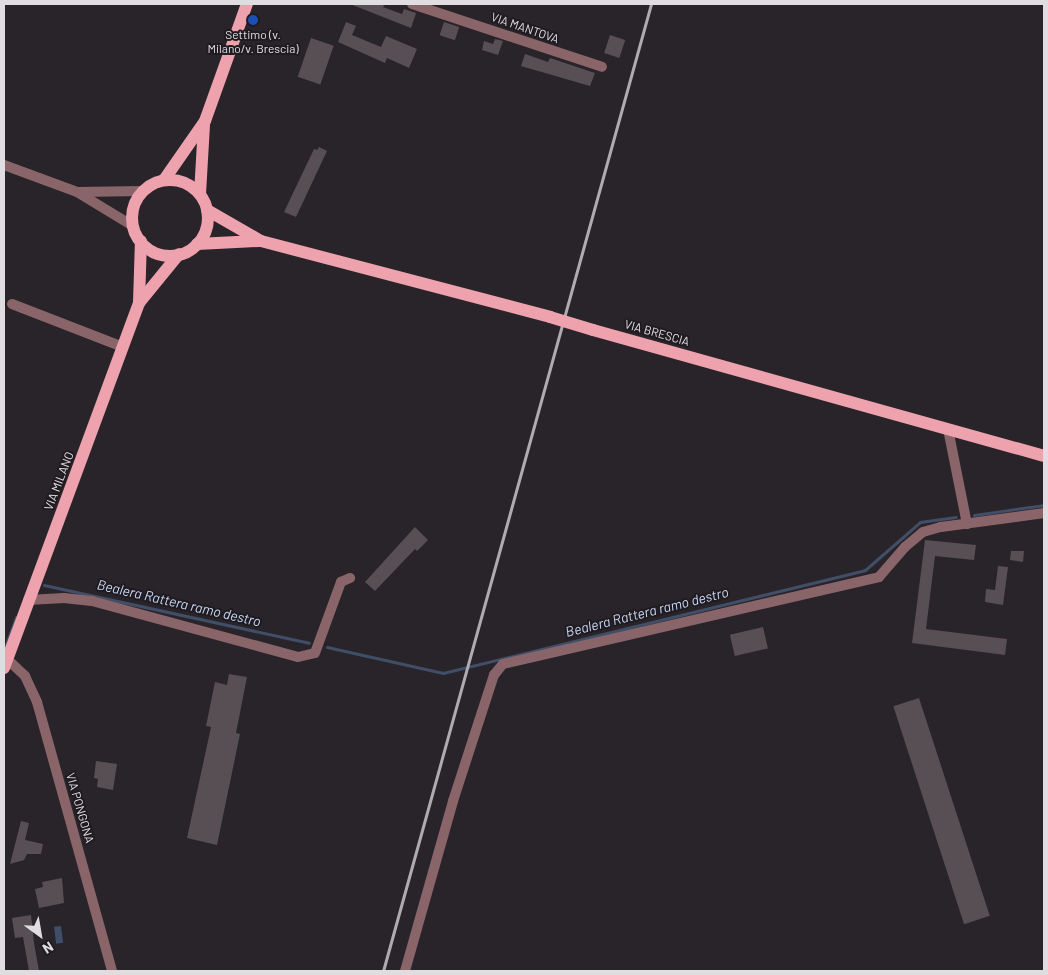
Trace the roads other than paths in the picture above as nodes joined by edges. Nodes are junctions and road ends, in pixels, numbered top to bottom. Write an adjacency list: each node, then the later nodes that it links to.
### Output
1 (247, 4): 4 (main road)
2 (412, 4): 3 (street, VIA MANTOVA)
3 (602, 67)
4 (205, 121): 6 (main road); 9 (main road)
5 (4, 165): 8 (street)
6 (164, 180): 7 (main road); 9 (main road)
7 (143, 191): 8 (street); 11 (main road)
8 (77, 192): 11 (street)
9 (200, 194): 10 (main road)
10 (207, 210): 13 (main road); 14 (main road)
11 (133, 226): 12 (main road)
12 (140, 241): 15 (main road); 16 (main road, VIA MILANO)
13 (261, 241): 14 (main road); 19 (main road, VIA BRESCIA, bridge)
14 (198, 244): 15 (main road)
15 (179, 254): 16 (main road, VIA MILANO)
16 (139, 302): 18 (main road, VIA MILANO)
17 (12, 304): 18 (street)
18 (123, 347): 24 (main road, VIA MILANO)
19 (948, 429): 20 (main road, VIA BRESCIA); 22 (street)
20 (1044, 456)
21 (1044, 512): 22 (street)
22 (967, 524): 27 (street)
23 (350, 578): 24 (street)
24 (28, 600): 25 (main road, VIA MILANO)
25 (5, 664): 26 (street, VIA PONGONA)
26 (112, 971)
27 (405, 971)

